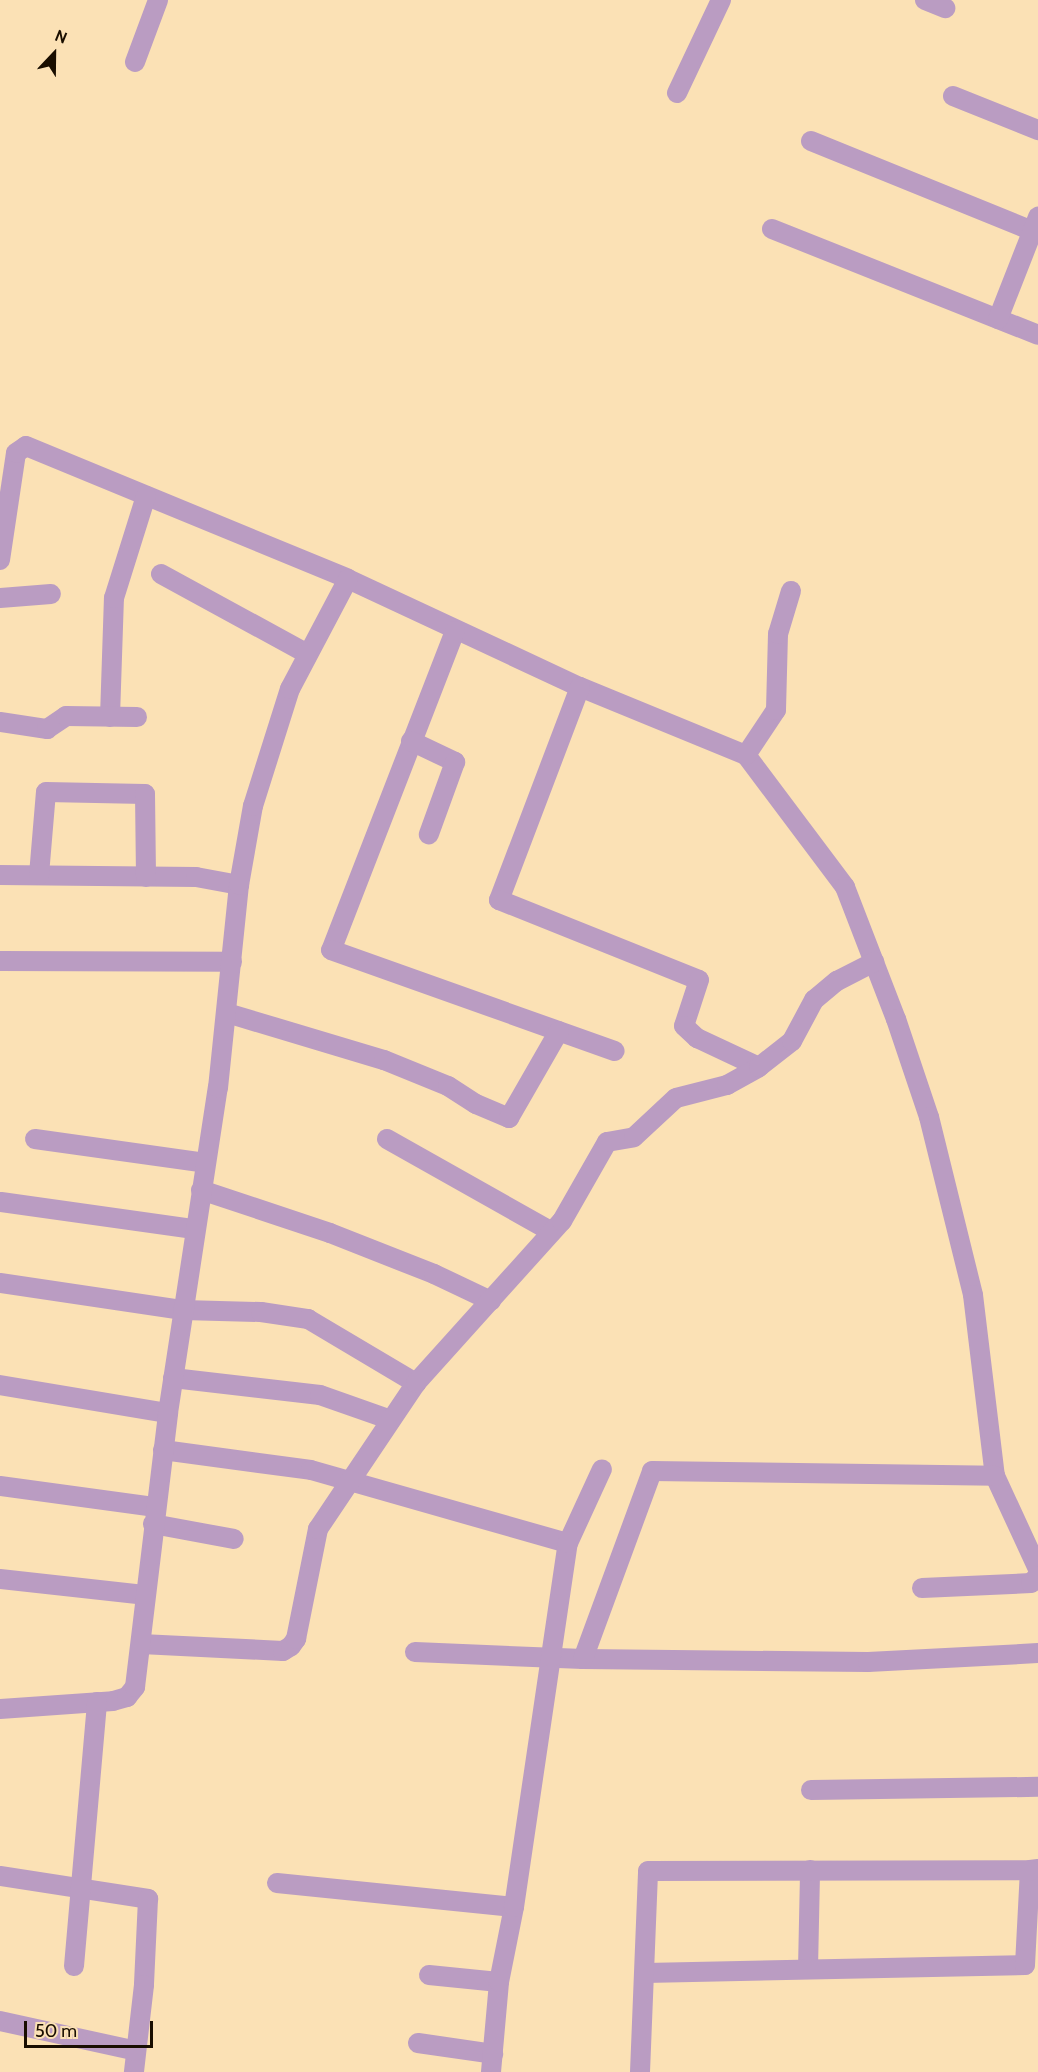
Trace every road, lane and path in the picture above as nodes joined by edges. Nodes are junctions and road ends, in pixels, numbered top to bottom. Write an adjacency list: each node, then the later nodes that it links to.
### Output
1 (158, 0): 5 (street)
2 (721, 0): 6 (street)
3 (925, 0): 4 (street)
4 (945, 8)
5 (135, 62)
6 (676, 93)
7 (953, 96): 8 (street)
8 (1038, 130)
9 (811, 141): 10 (street)
10 (1036, 227): 12 (street)
11 (771, 229): 12 (street)
12 (998, 319): 13 (street)
13 (1038, 335)
14 (146, 496): 15 (street); 17 (street); 24 (street)
15 (0, 560)
16 (161, 574): 22 (street)
17 (348, 579): 21 (street); 22 (street)
18 (791, 591): 28 (street)
19 (51, 594): 20 (street)
20 (0, 598)
21 (455, 631): 23 (street); 27 (street)
22 (308, 654): 33 (street)
23 (580, 687): 28 (street); 40 (street)
24 (110, 717): 25 (street); 26 (street)
25 (137, 717)
26 (0, 722)
27 (411, 741): 29 (street); 38 (street)
28 (746, 755): 36 (street)
29 (429, 834)
30 (0, 875): 31 (street)
31 (39, 875): 32 (street); 32 (street)
32 (146, 877): 33 (street)
33 (239, 885): 35 (street)
34 (0, 961): 35 (street)
35 (232, 962): 37 (street)
36 (874, 963): 40 (street); 58 (street)
37 (227, 1013): 38 (street); 43 (street)
38 (559, 1031): 39 (street)
39 (615, 1051)
40 (759, 1067): 47 (street)
41 (387, 1138): 47 (street)
42 (35, 1139): 43 (street)
43 (205, 1163): 44 (street)
44 (201, 1190): 46 (street); 49 (street)
45 (1, 1202): 46 (street)
46 (194, 1229): 50 (street)
47 (552, 1232): 49 (street)
48 (0, 1283): 50 (street)
49 (491, 1301): 52 (street)
50 (183, 1310): 51 (street); 52 (street)
51 (173, 1378): 54 (street); 55 (street)
52 (416, 1383): 55 (street)
53 (0, 1385): 54 (street)
54 (168, 1413): 56 (street)
55 (391, 1420): 59 (street)
56 (163, 1450): 59 (street); 61 (street)
57 (602, 1470): 63 (street)
58 (995, 1476): 64 (street); 73 (street)
59 (351, 1481): 63 (street); 69 (street)
60 (0, 1486): 61 (street)
61 (154, 1515): 62 (street); 68 (street)
62 (234, 1539)
63 (568, 1543): 72 (street)
64 (1038, 1569)
65 (1038, 1576): 67 (street)
66 (0, 1579): 68 (street)
67 (922, 1588)
68 (144, 1595): 69 (street)
69 (141, 1644): 74 (street)
70 (416, 1652): 72 (street)
71 (1038, 1653): 73 (street)
72 (550, 1656): 73 (street); 83 (street)
73 (583, 1659)
74 (97, 1702): 75 (street); 82 (street)
75 (0, 1709)
76 (1038, 1787): 77 (street)
77 (812, 1790)
78 (810, 1870): 79 (street); 85 (street); 86 (street)
79 (1034, 1870): 85 (street)
80 (0, 1876): 82 (street)
81 (277, 1883): 83 (street)
82 (83, 1889): 84 (street); 91 (street)
83 (514, 1907): 88 (street)
84 (74, 1966)
85 (808, 1970): 86 (street)
86 (645, 1973): 94 (street)
87 (429, 1975): 88 (street)
88 (499, 1982): 92 (street)
89 (0, 2021): 91 (street)
90 (418, 2043): 92 (street)
91 (136, 2051): 93 (street)
92 (492, 2063)
93 (134, 2072)
94 (640, 2072)

